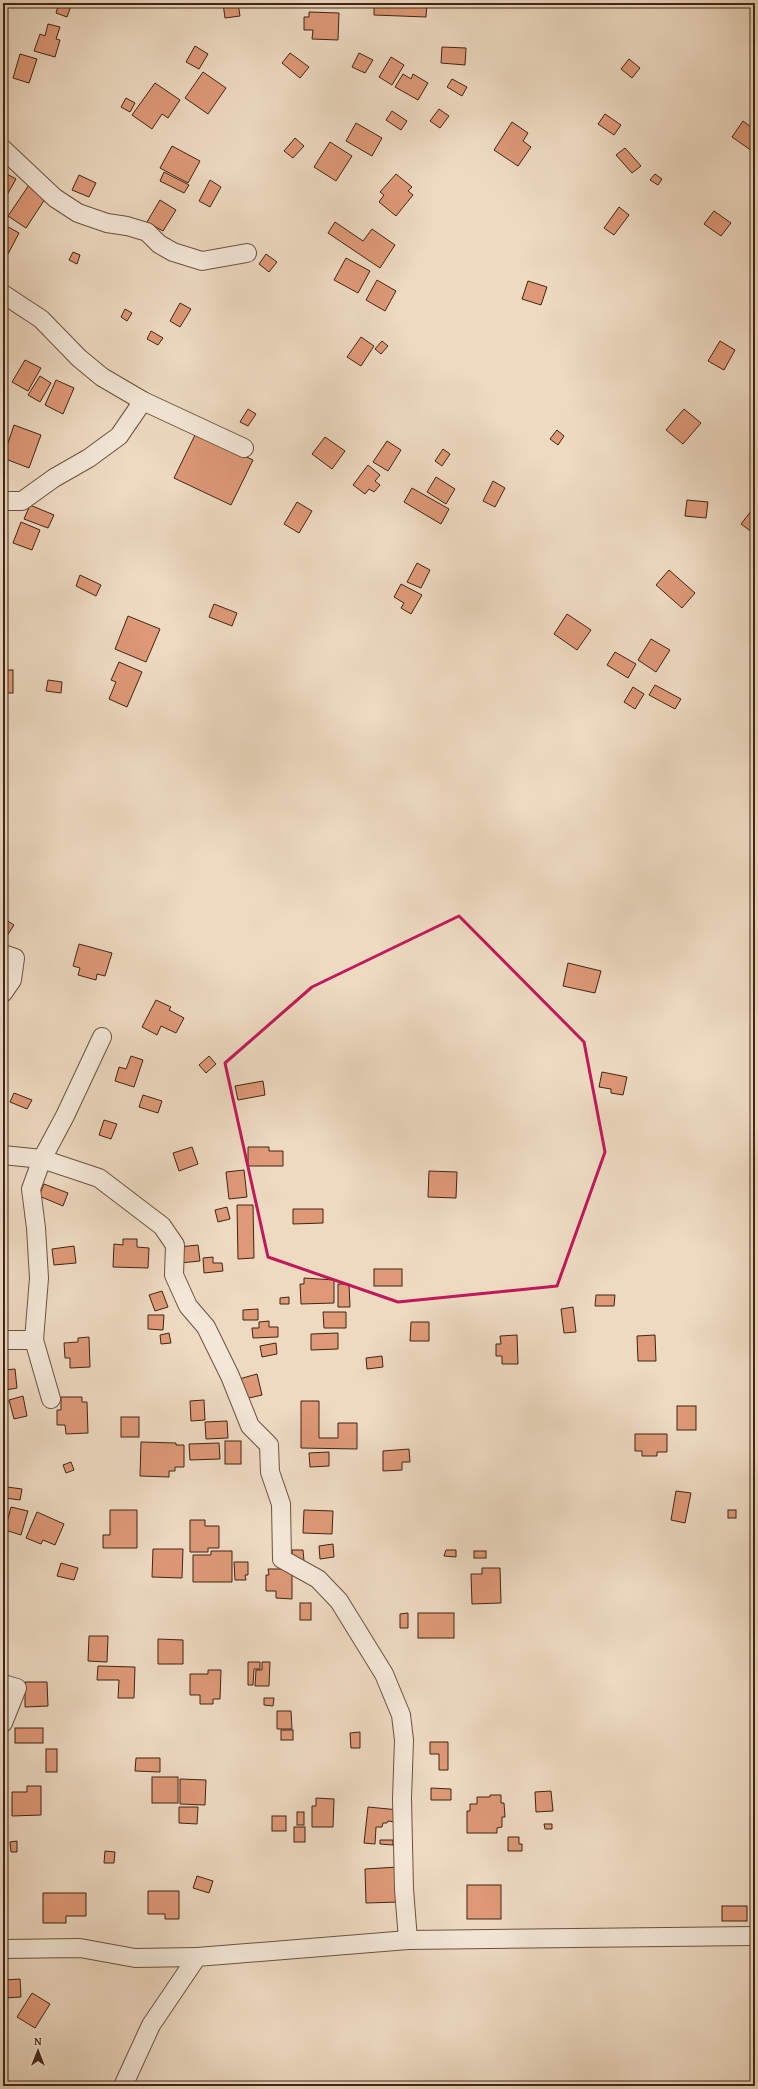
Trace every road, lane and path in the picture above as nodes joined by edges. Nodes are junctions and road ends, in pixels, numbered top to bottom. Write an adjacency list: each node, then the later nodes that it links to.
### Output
1 (3, 149): 2 (street)
2 (247, 253)
3 (3, 294): 4 (street)
4 (143, 400): 5 (street); 6 (street)
5 (244, 448)
6 (3, 501)
7 (3, 954): 8 (street)
8 (3, 993)
9 (102, 1037): 11 (street)
10 (3, 1155): 11 (street)
11 (42, 1158): 13 (street); 18 (street)
12 (3, 1340): 13 (street)
13 (34, 1340): 14 (street)
14 (51, 1399)
15 (3, 1684): 16 (street)
16 (3, 1724)
17 (755, 1936): 18 (street)
18 (408, 1940): 20 (street)
19 (3, 1949): 20 (street)
20 (197, 1957): 21 (street)
21 (123, 2086)

